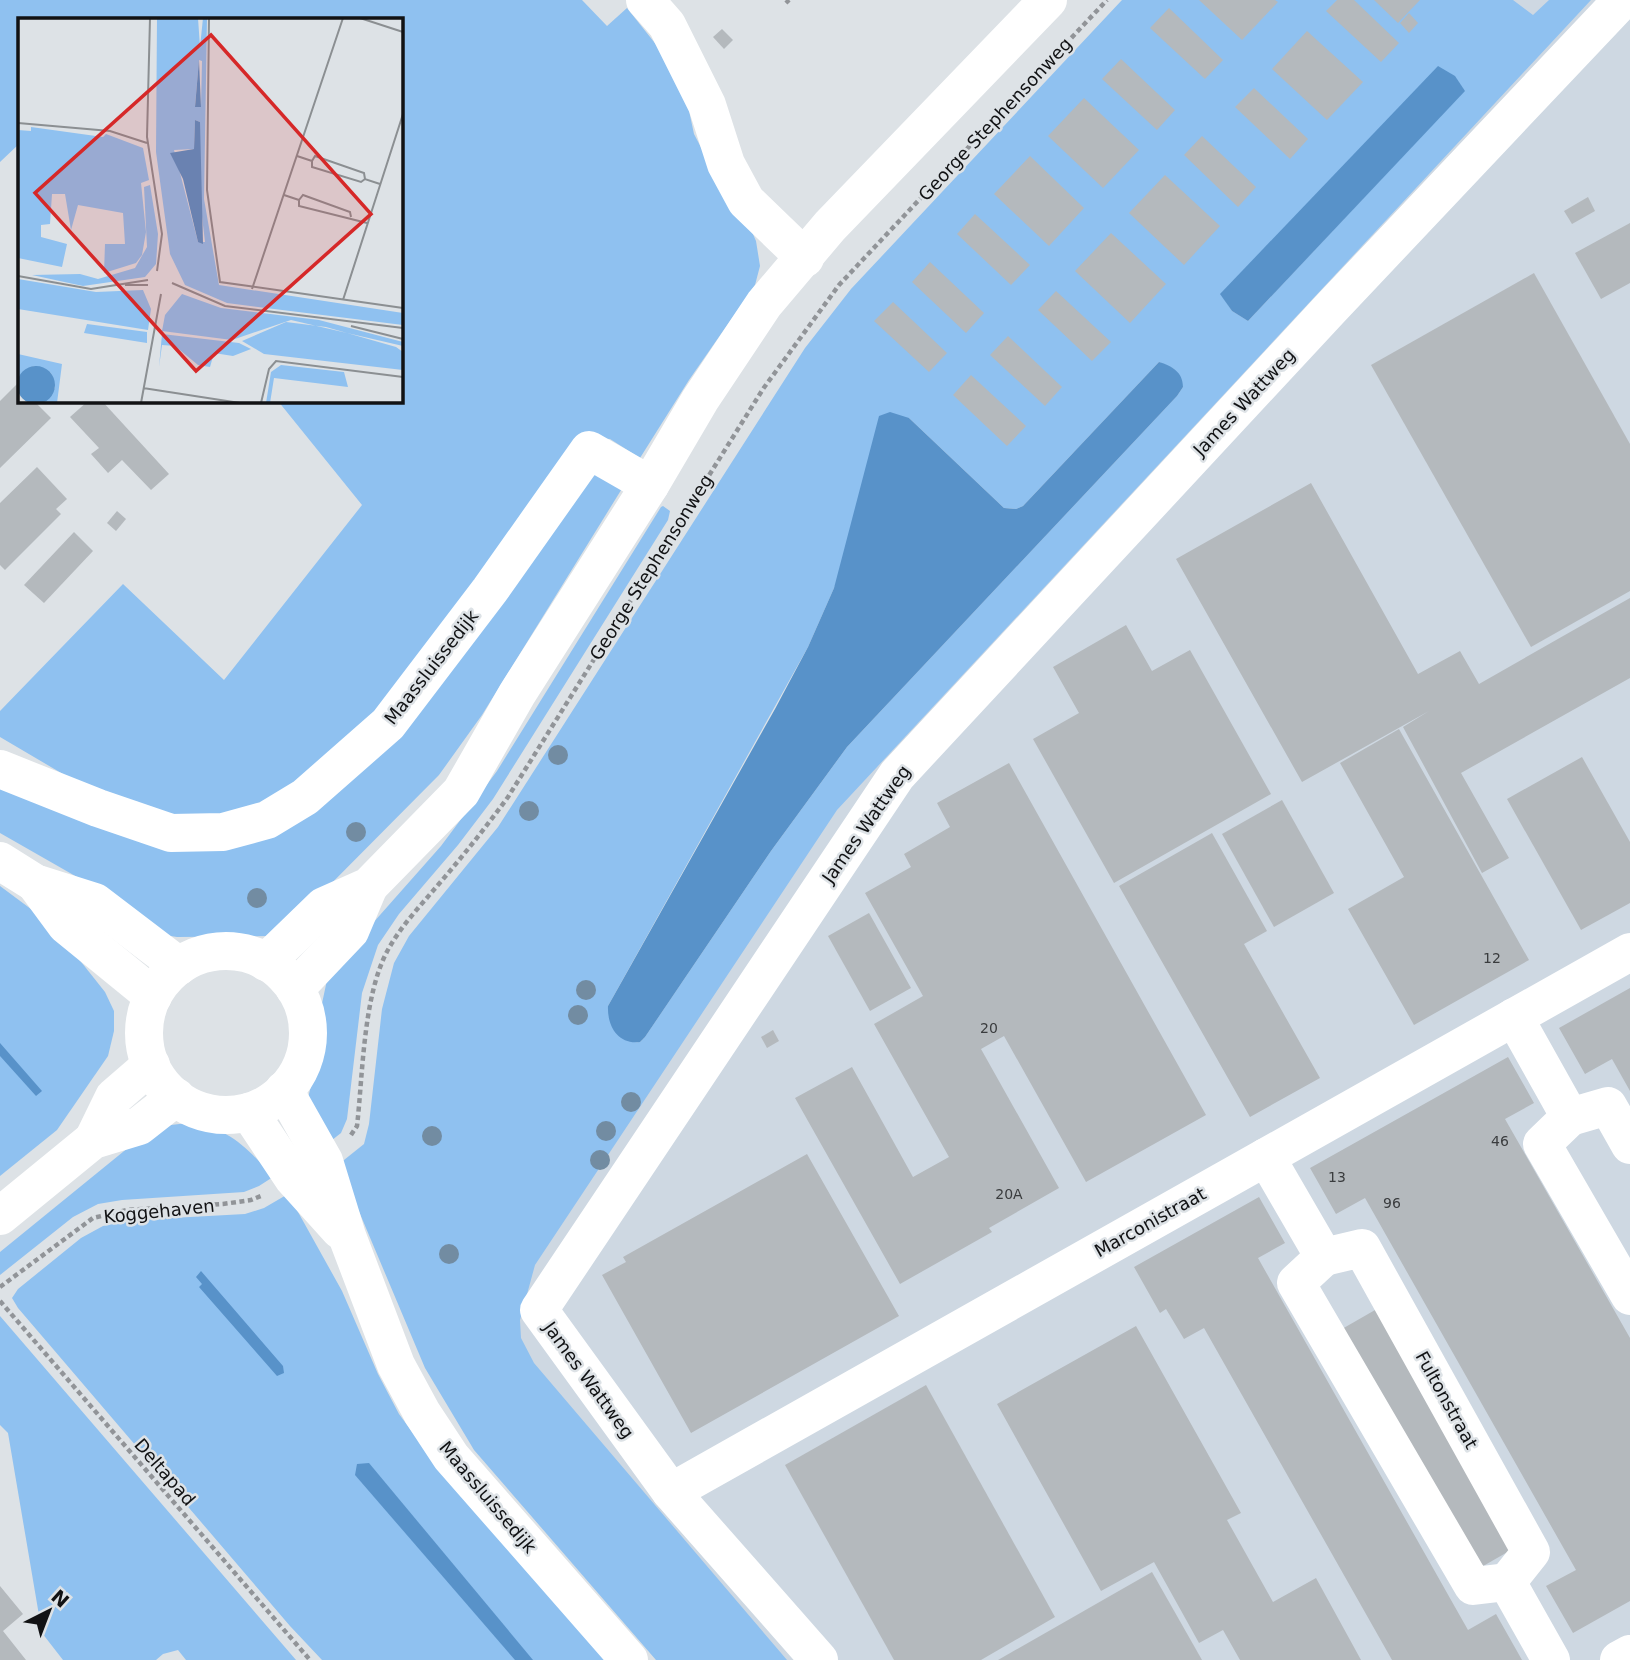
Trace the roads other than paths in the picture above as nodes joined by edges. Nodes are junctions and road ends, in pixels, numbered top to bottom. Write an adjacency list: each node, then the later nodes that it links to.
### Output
1 (645, 0): 4 (street)
2 (1048, 0): 4 (street)
3 (1622, 0): 28 (street, James Wattweg)
4 (805, 258): 5 (street)
5 (650, 485): 6 (street, Maassluissedijk); 9 (street)
6 (0, 769)
7 (0, 861): 8 (street)
8 (35, 883): 12 (street); 14 (street)
9 (369, 886): 11 (street); 13 (street)
10 (1630, 952): 15 (street, Marconistraat)
11 (267, 962): 12 (street); 13 (street)
12 (179, 966): 14 (street)
13 (295, 989): 17 (street)
14 (153, 996): 16 (street)
15 (1514, 1017): 20 (street); 23 (street, Marconistraat)
16 (151, 1065): 18 (street); 21 (street)
17 (284, 1090): 19 (street); 24 (street, Maassluissedijk)
18 (176, 1097): 19 (street); 21 (street)
19 (249, 1112): 24 (street, Maassluissedijk)
20 (1570, 1117): 22 (street); 27 (street)
21 (93, 1140): 25 (street)
22 (1630, 1145)
23 (1266, 1157): 26 (street); 28 (street, Marconistraat)
24 (308, 1169): 31 (street, Maassluissedijk)
25 (0, 1216)
26 (1324, 1257): 29 (street, Fultonstraat); 29 (street, Fultonstraat)
27 (1630, 1296)
28 (671, 1492): 32 (street, James Wattweg)
29 (1507, 1582): 33 (street)
30 (1630, 1654): 34 (street)
31 (629, 1660)
32 (819, 1660)
33 (1551, 1660)
34 (1619, 1660)

